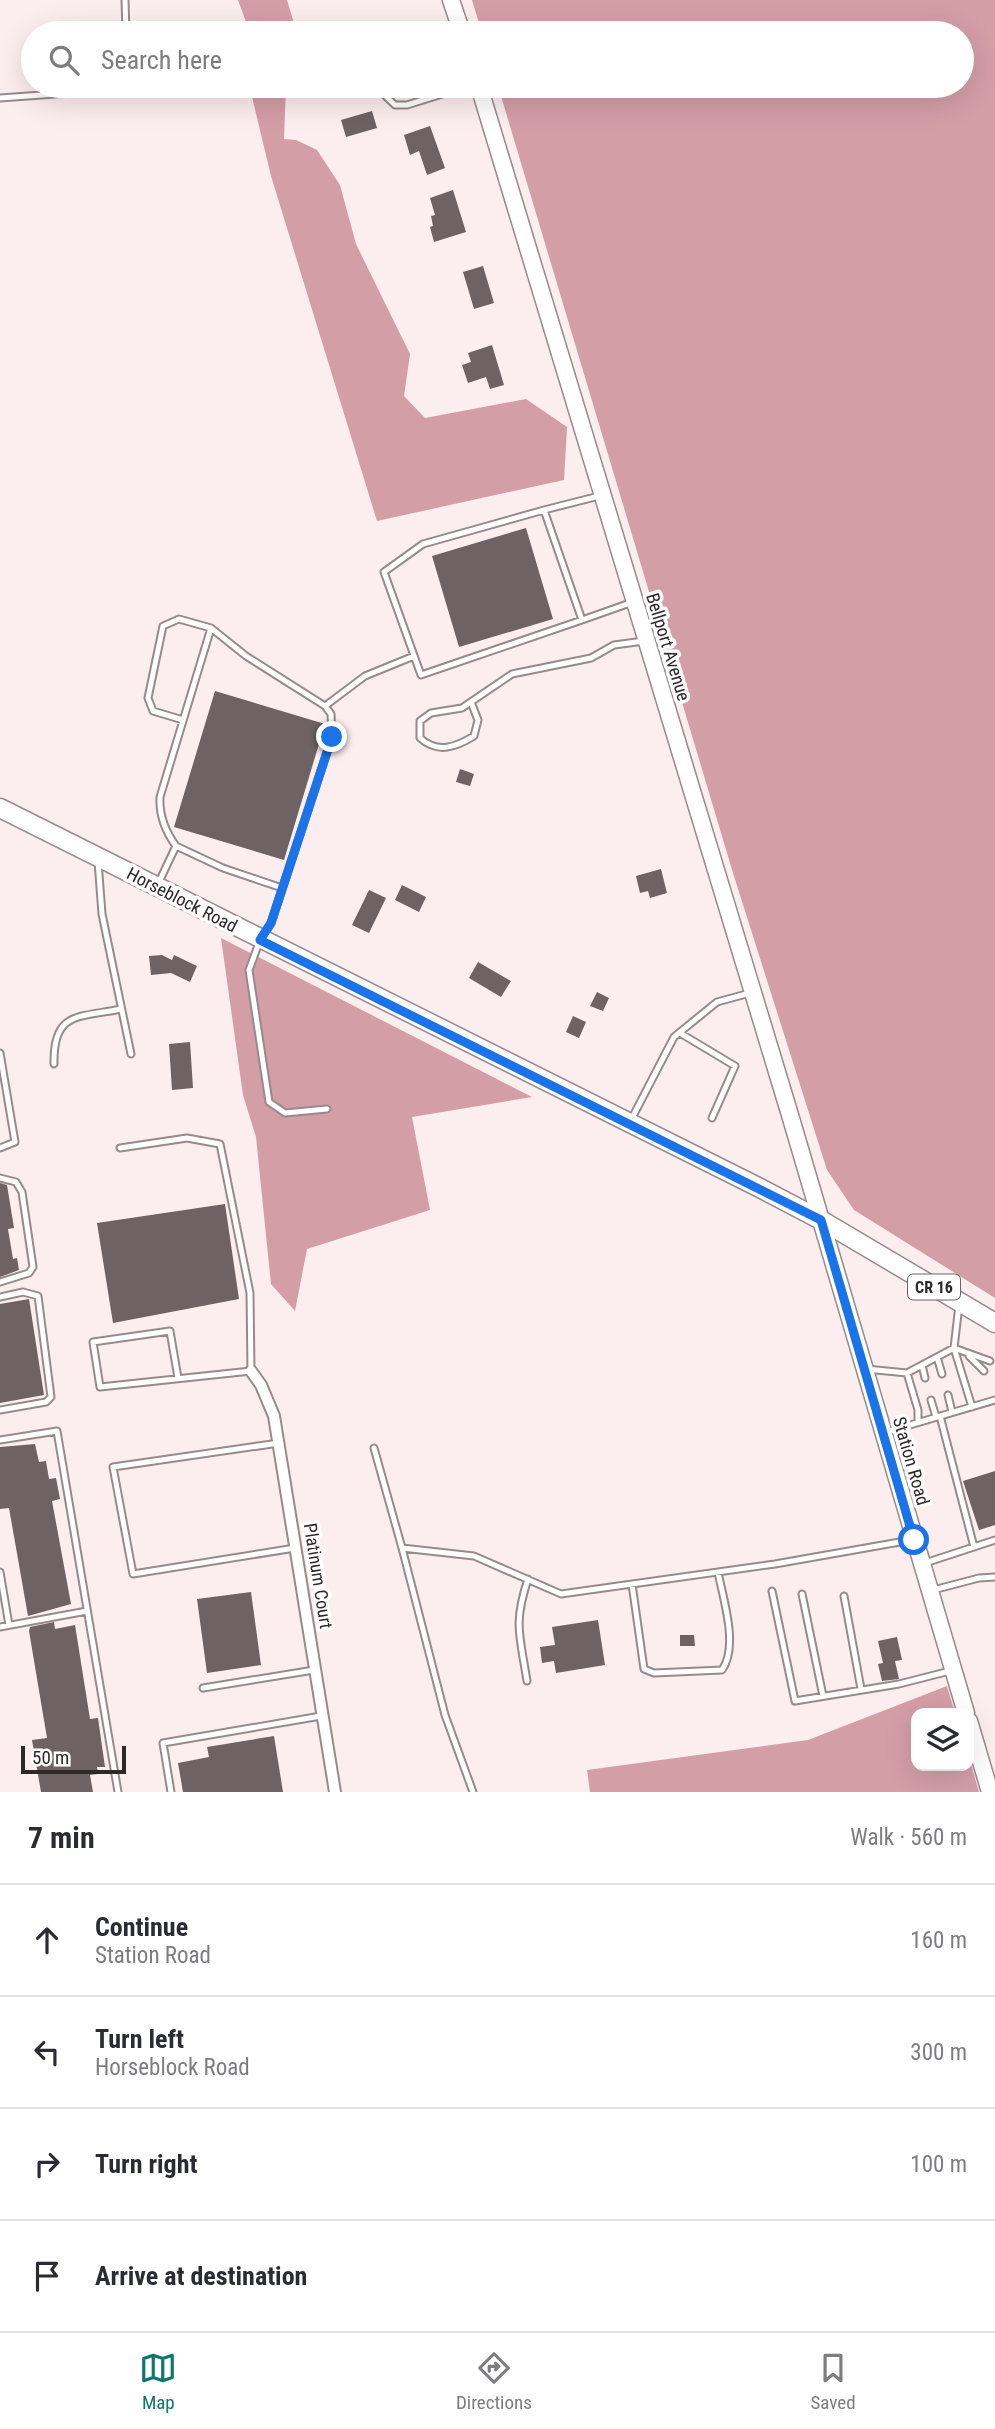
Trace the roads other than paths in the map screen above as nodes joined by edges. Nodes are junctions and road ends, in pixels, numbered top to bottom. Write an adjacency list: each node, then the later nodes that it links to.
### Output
1 (125, 0): 3 (lane)
2 (452, 0): 4 (main road)
3 (126, 21)
4 (458, 21)
5 (21, 96): 6 (lane)
6 (0, 98)
7 (388, 98): 8 (lane)
8 (429, 98)
9 (483, 98): 10 (main road, Bellport Avenue)
10 (602, 495): 11 (lane); 12 (main road, Bellport Avenue)
11 (544, 510): 13 (lane); 16 (lane)
12 (634, 601): 13 (lane); 15 (main road, Bellport Avenue)
13 (582, 620): 16 (lane)
14 (211, 628): 18 (lane); 19 (lane); 19 (lane)
15 (647, 641): 17 (lane); 26 (main road, Bellport Avenue)
16 (414, 656): 18 (lane)
17 (471, 702): 17 (lane)
18 (325, 706): 24 (lane)
19 (183, 720): 21 (lane)
20 (0, 808): 22 (main road, Horseblock Road / CR 16)
21 (176, 846): 23 (lane); 24 (lane)
22 (98, 858): 23 (main road, Horseblock Road / CR 16); 27 (lane)
23 (157, 887): 25 (main road, Horseblock Road / CR 16)
24 (282, 888): 25 (lane)
25 (260, 940): 32 (lane); 34 (main road, Horseblock Road / CR 16)
26 (753, 992): 28 (lane); 38 (main road, Bellport Avenue)
27 (121, 1009): 30 (lane); 31 (lane)
28 (680, 1033): 33 (lane); 34 (lane)
29 (0, 1053): 35 (lane)
30 (131, 1054)
31 (54, 1063)
32 (327, 1109)
33 (712, 1118)
34 (629, 1123): 38 (main road, Horseblock Road / CR 16)
35 (0, 1148)
36 (120, 1148): 49 (lane)
37 (0, 1178): 39 (lane)
38 (821, 1220): 41 (main road, Horseblock Road / CR 16); 48 (main road, Station Road)
39 (0, 1282)
40 (0, 1297): 59 (lane)
41 (960, 1302): 42 (main road, Horseblock Road / CR 16); 43 (lane)
42 (995, 1323)
43 (954, 1348): 44 (lane); 45 (lane); 58 (lane)
44 (967, 1354): 46 (lane); 50 (lane)
45 (937, 1357): 47 (lane); 52 (lane)
46 (990, 1361)
47 (922, 1365): 51 (lane); 54 (lane)
48 (864, 1369): 51 (lane); 63 (main road, Station Road)
49 (251, 1371): 53 (lane); 65 (street, Platinum Court)
50 (984, 1371)
51 (907, 1373): 62 (lane)
52 (942, 1374)
53 (178, 1378): 53 (lane)
54 (925, 1378)
55 (948, 1395): 60 (lane)
56 (931, 1400): 61 (lane)
57 (995, 1400): 58 (lane)
58 (972, 1407): 60 (lane)
59 (0, 1409)
60 (952, 1412): 61 (lane)
61 (938, 1416): 62 (lane); 69 (lane)
62 (918, 1422): 63 (lane)
63 (883, 1433): 67 (main road, Station Road)
64 (0, 1440): 82 (lane)
65 (279, 1443): 70 (street, Platinum Court); 70 (lane)
66 (374, 1448): 71 (lane)
67 (914, 1540): 72 (main road, Station Road); 74 (lane)
68 (995, 1540): 69 (lane)
69 (974, 1547): 72 (lane)
70 (296, 1548): 85 (street, Platinum Court)
71 (402, 1548): 76 (lane); 97 (lane)
72 (922, 1564): 79 (main road, Station Road)
73 (0, 1572): 83 (lane)
74 (718, 1572): 77 (lane); 77 (lane)
75 (995, 1577): 79 (lane)
76 (527, 1579): 77 (lane); 87 (lane)
77 (632, 1584)
78 (772, 1591): 90 (lane)
79 (930, 1591): 86 (main road, Station Road)
80 (802, 1594): 90 (lane)
81 (844, 1596): 89 (lane)
82 (87, 1611): 83 (lane); 94 (lane)
83 (9, 1625): 84 (lane)
84 (0, 1626)
85 (316, 1670): 88 (lane); 92 (street, Platinum Court)
86 (953, 1670): 89 (lane); 91 (main road, Station Road)
87 (527, 1681)
88 (203, 1688)
89 (861, 1689): 90 (lane)
90 (823, 1696)
91 (965, 1708)
92 (323, 1716): 95 (lane); 96 (street, Platinum Court)
93 (974, 1738): 98 (main road)
94 (118, 1792)
95 (171, 1792)
96 (335, 1792)
97 (473, 1792)
98 (990, 1792)

